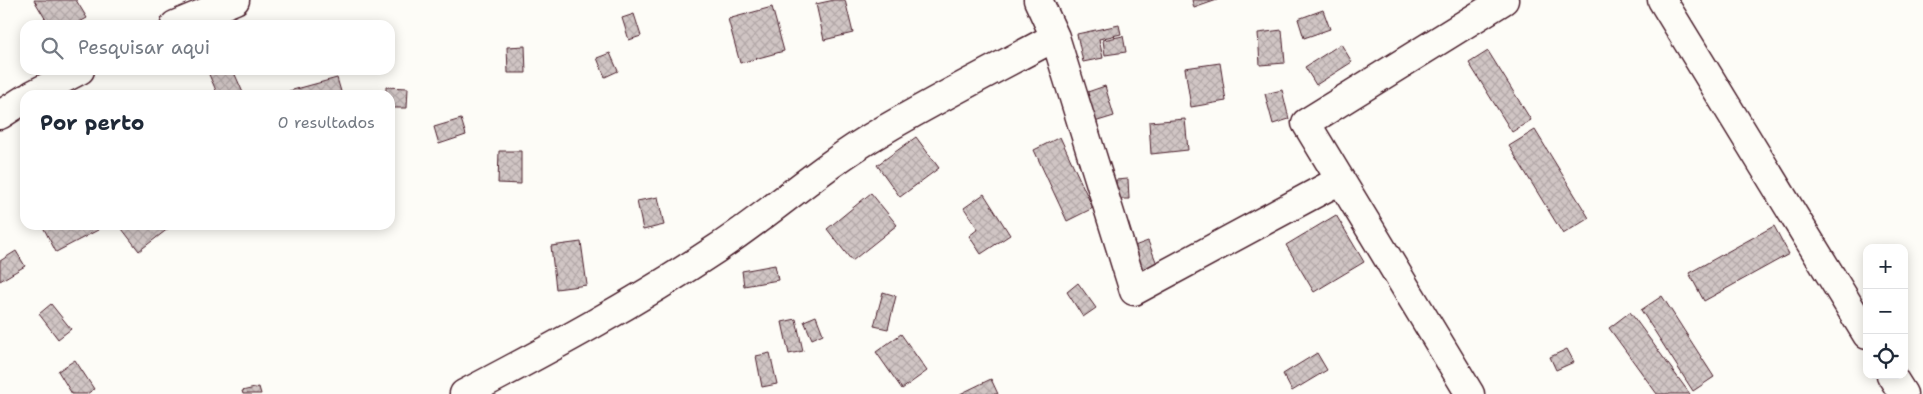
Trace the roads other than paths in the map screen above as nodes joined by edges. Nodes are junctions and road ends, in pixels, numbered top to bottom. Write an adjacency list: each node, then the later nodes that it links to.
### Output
1 (1038, 0): 6 (street)
2 (1504, 0): 11 (street)
3 (1662, 0): 12 (street)
4 (229, 1): 5 (street)
5 (186, 20)
6 (1055, 37): 11 (street); 16 (street)
7 (70, 75): 8 (street)
8 (42, 90)
9 (20, 102): 10 (street)
10 (0, 115)
11 (1340, 180): 17 (street)
12 (1866, 334)
13 (1894, 379): 18 (street)
14 (446, 394): 15 (street)
15 (450, 394)
16 (464, 394)
17 (1470, 394)
18 (1903, 394)

